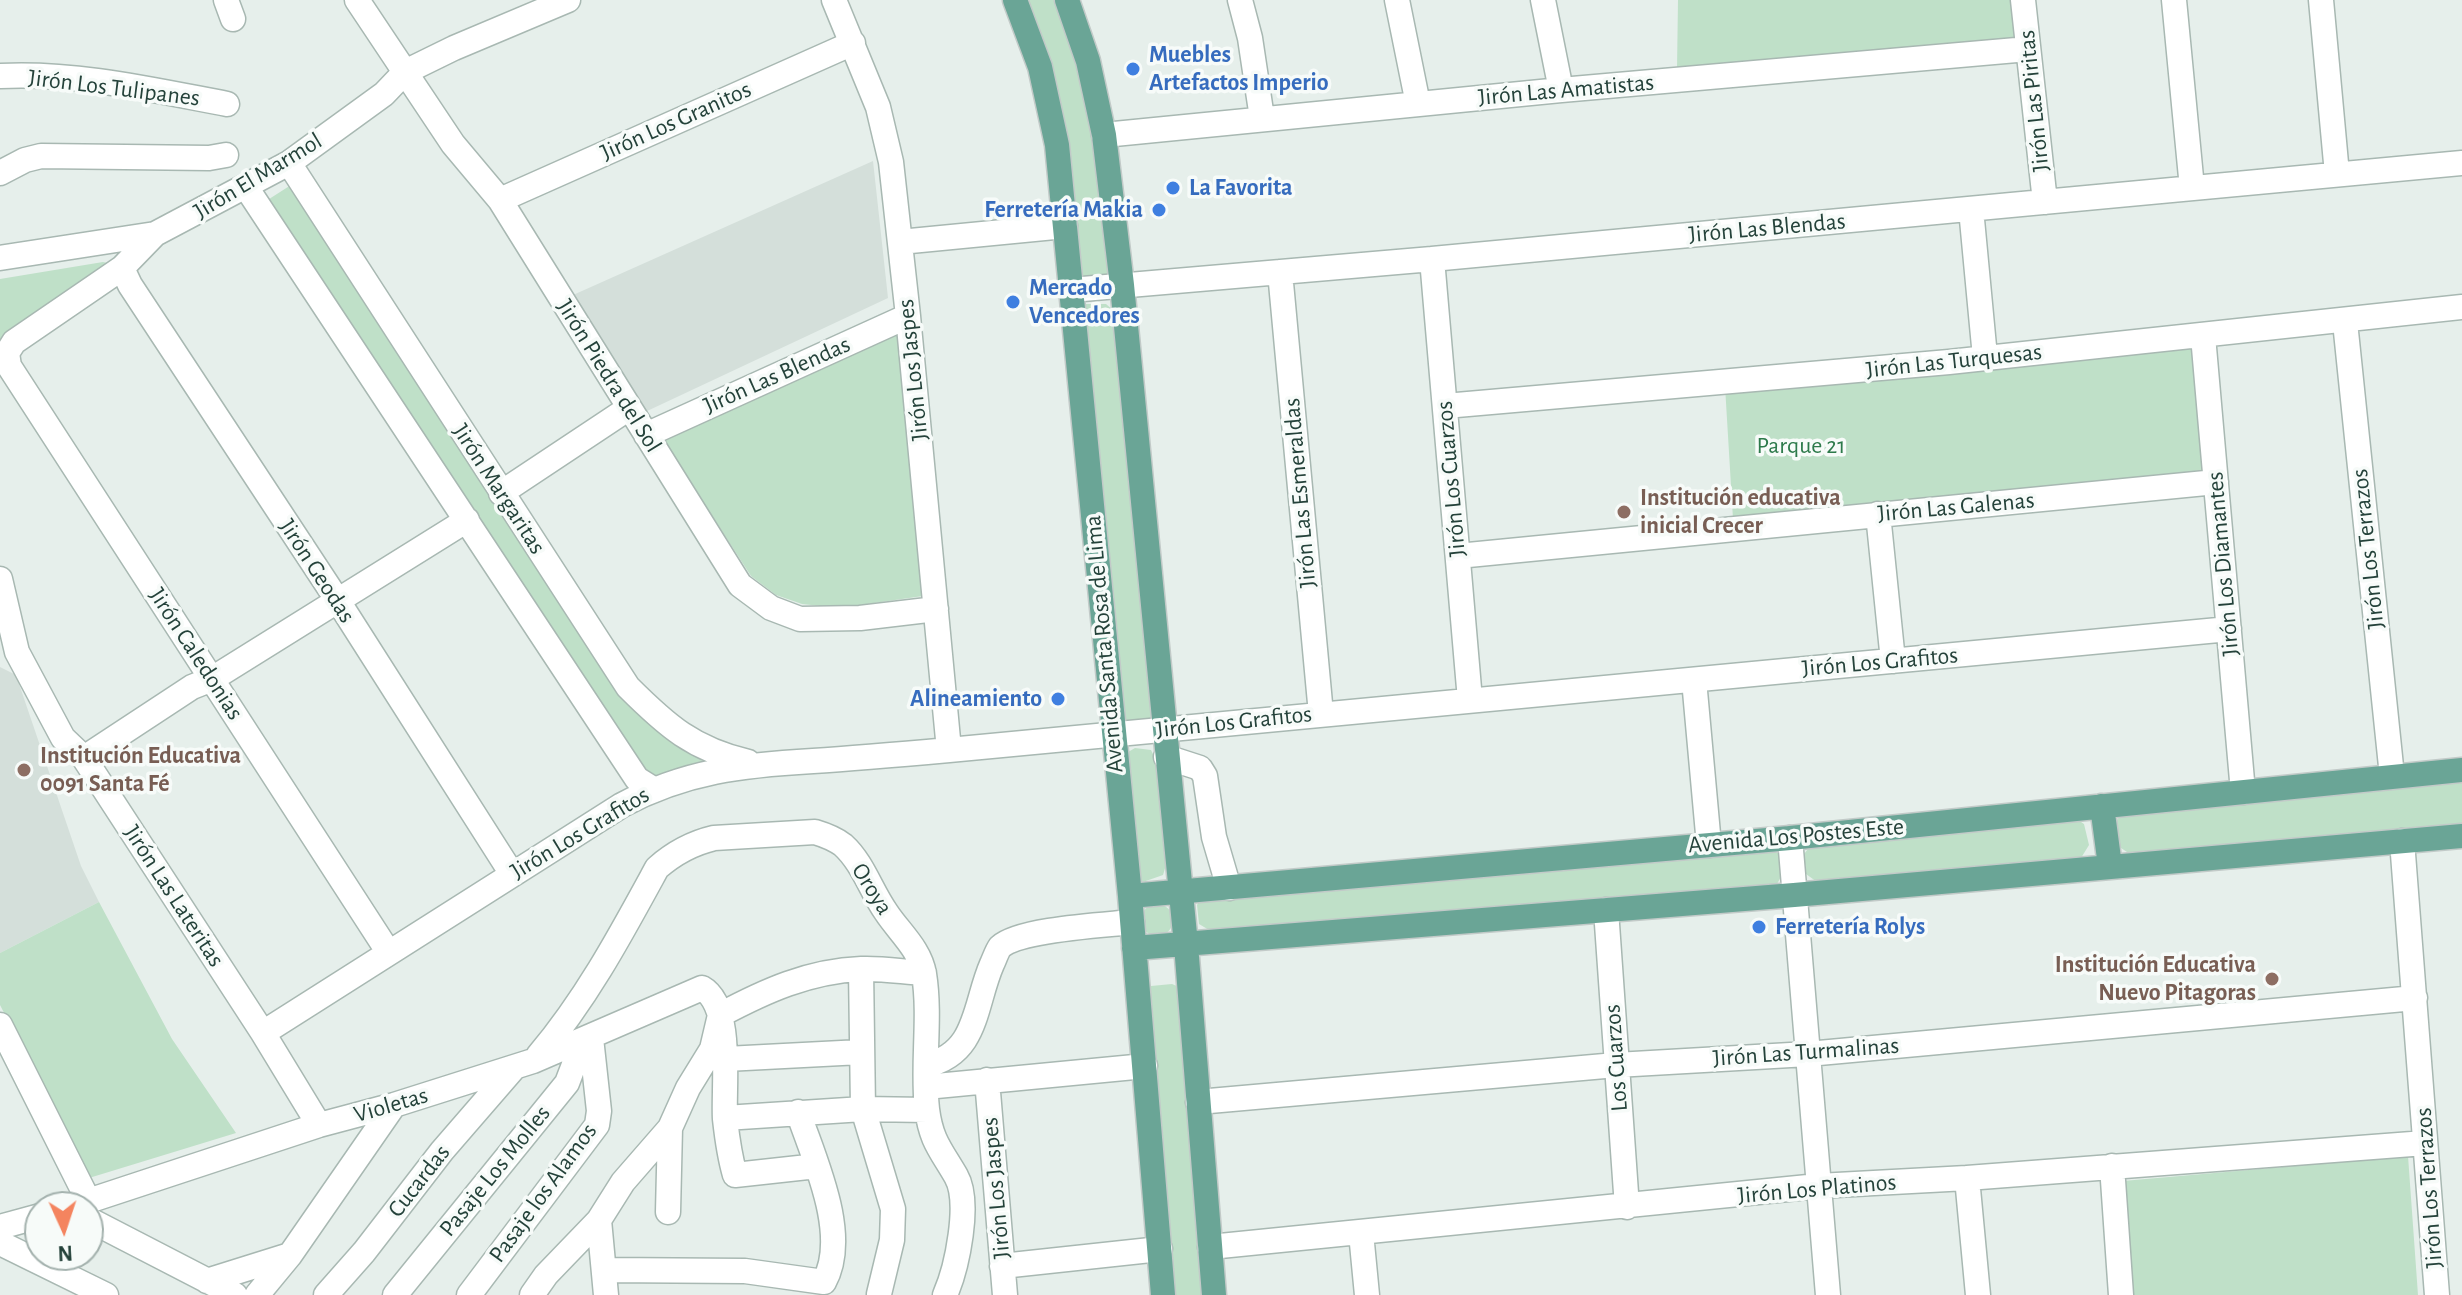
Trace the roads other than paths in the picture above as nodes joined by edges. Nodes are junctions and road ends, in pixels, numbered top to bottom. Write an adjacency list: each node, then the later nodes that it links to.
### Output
1 (357, 0): 15 (street, Jirón Piedra del Sol)
2 (568, 0): 15 (street, Jirón El Marmol)
3 (834, 0): 12 (street, Jirón Los Jaspes)
4 (1015, 0): 31 (main road, Avenida Santa Rosa de Lima)
5 (1067, 0): 20 (main road)
6 (1240, 0): 19 (street)
7 (1397, 0): 18 (street)
8 (1543, 0): 16 (street)
9 (2023, 0): 13 (street, Jirón Las Piritas)
10 (2174, 0): 27 (street)
11 (2321, 0): 25 (street)
12 (853, 43): 28 (street, Jirón Los Granitos); 33 (street, Jirón Los Jaspes)
13 (2028, 49): 16 (street, Jirón Las Amatistas); 29 (street, Jirón Las Piritas)
14 (1, 71): 17 (street, Jirón Los Tulipanes)
15 (405, 72): 22 (street, Jirón El Marmol); 28 (street, Jirón Piedra del Sol)
16 (1561, 90): 18 (street, Jirón Las Amatistas)
17 (227, 104)
18 (1418, 104): 19 (street, Jirón Las Amatistas)
19 (1262, 118): 20 (street, Jirón Las Amatistas)
20 (1104, 135): 38 (main road)
21 (226, 155): 24 (street)
22 (289, 163): 26 (street, Jirón El Marmol); 50 (street, Jirón Margaritas)
23 (2462, 163): 25 (street, Jirón Las Blendas)
24 (0, 173)
25 (2337, 174): 27 (street, Jirón Las Blendas)
26 (246, 187): 32 (street, Jirón El Marmol); 52 (street, Jirón Margaritas)
27 (2192, 188): 29 (street, Jirón Las Blendas)
28 (500, 200): 47 (street, Jirón Piedra del Sol)
29 (2045, 202): 30 (street, Jirón Las Blendas)
30 (1971, 209): 35 (street, Jirón Las Blendas); 45 (street)
31 (1065, 226): 33 (street); 39 (main road, Avenida Santa Rosa de Lima)
32 (155, 234): 34 (street); 36 (street, Jirón El Marmol)
33 (900, 242): 41 (street, Jirón Los Jaspes)
34 (0, 258)
35 (1432, 259): 37 (street, Jirón Las Blendas); 46 (street, Jirón Los Cuarzos)
36 (122, 268): 44 (street, Jirón El Marmol); 55 (street, Jirón Geodas)
37 (1280, 272): 38 (street, Jirón Las Blendas); 63 (street, Jirón Las Esmeraldas)
38 (1122, 285): 39 (street, Jirón Las Blendas); 64 (main road)
39 (1071, 290): 65 (main road, Avenida Santa Rosa de Lima)
40 (2462, 307): 42 (street, Jirón Las Turquesas)
41 (908, 316): 48 (street, Jirón Las Blendas); 56 (street, Jirón Los Jaspes)
42 (2345, 322): 43 (street, Jirón Las Turquesas); 71 (street, Jirón Los Terrazos)
43 (2203, 336): 45 (street, Jirón Las Turquesas); 49 (street, Jirón Los Diamantes)
44 (7, 353): 60 (street, Jirón Caledonias)
45 (1985, 357): 46 (street, Jirón Las Turquesas)
46 (1445, 406): 53 (street, Jirón Los Cuarzos)
47 (629, 408): 48 (street, Jirón Piedra del Sol); 50 (street)
48 (646, 435): 56 (street, Jirón Piedra del Sol)
49 (2216, 482): 51 (street, Jirón Las Galenas); 57 (street, Jirón Los Diamantes)
50 (501, 493): 69 (street, Jirón Margaritas)
51 (1878, 514): 53 (street, Jirón Las Galenas); 59 (street)
52 (467, 520): 55 (street); 72 (street, Jirón Margaritas)
53 (1458, 556): 62 (street, Jirón Los Cuarzos)
54 (0, 579): 58 (street, Jirón Las Lateritas)
55 (338, 601): 60 (street); 82 (street, Jirón Geodas)
56 (936, 609): 66 (street, Jirón Los Jaspes)
57 (2229, 629): 59 (street, Jirón Los Grafitos); 73 (street, Jirón Los Diamantes)
58 (8, 657): 68 (street, Jirón Las Lateritas)
59 (1893, 661): 61 (street, Jirón Los Grafitos)
60 (212, 679): 68 (street); 91 (street, Jirón Caledonias)
61 (1694, 680): 62 (street, Jirón Los Grafitos); 79 (street)
62 (1470, 700): 63 (street, Jirón Los Grafitos)
63 (1321, 714): 64 (street, Jirón Los Grafitos)
64 (1163, 729): 65 (street, Jirón Los Grafitos); 67 (main road)
65 (1112, 734): 66 (street, Jirón Los Grafitos); 86 (main road, Avenida Santa Rosa de Lima)
66 (949, 750): 69 (street, Jirón Los Grafitos)
67 (1166, 757): 76 (street); 80 (main road)
68 (84, 758): 97 (street, Jirón Las Lateritas)
69 (754, 764): 72 (street, Jirón Los Grafitos)
70 (2462, 770): 71 (main road, Avenida Los Postes Este)
71 (2392, 776): 73 (main road, Avenida Los Postes Este)
72 (653, 789): 82 (street, Jirón Los Grafitos)
73 (2243, 792): 74 (main road, Avenida Los Postes Este)
74 (2102, 806): 77 (main road, Avenida Los Postes Este); 81 (main road)
75 (2462, 836): 78 (main road)
76 (1214, 837): 80 (street); 83 (street)
77 (1790, 838): 79 (main road, Avenida Los Postes Este); 85 (street)
78 (2402, 841): 81 (main road); 94 (street, Jirón Los Terrazos)
79 (1709, 845): 83 (main road, Avenida Los Postes Este)
80 (1176, 853): 84 (main road)
81 (2110, 866): 85 (main road)
82 (512, 874): 91 (street, Jirón Los Grafitos)
83 (1229, 888): 84 (main road, Avenida Los Postes Este)
84 (1181, 892): 86 (main road, Avenida Los Postes Este); 89 (main road)
85 (1794, 895): 87 (main road); 100 (street)
86 (1130, 896): 88 (main road, Avenida Santa Rosa de Lima)
87 (1606, 910): 89 (main road); 103 (street, Los Cuarzos)
88 (1132, 922): 90 (main road, Avenida Santa Rosa de Lima); 106 (street)
89 (1186, 945): 90 (main road); 107 (main road)
90 (1134, 948): 104 (main road, Avenida Santa Rosa de Lima)
91 (389, 953): 97 (street, Jirón Los Grafitos)
92 (861, 969): 93 (street); 95 (street); 99 (street)
93 (924, 973): 102 (street, Oroya); 106 (street, Oroya)
94 (2415, 998): 100 (street, Jirón Las Turmalinas); 114 (street, Jirón Los Terrazos)
95 (720, 1015): 98 (street, Violetas); 101 (street); 113 (street)
96 (2, 1031): 119 (street)
97 (263, 1033): 112 (street, Jirón Las Lateritas)
98 (587, 1039): 102 (street, Violetas); 140 (street, Pasaje Los Molles); 141 (street, Pasaje los Alamos)
99 (861, 1052): 101 (street); 109 (street)
100 (1808, 1054): 103 (street, Jirón Las Turmalinas); 118 (street)
101 (726, 1059): 111 (street)
102 (524, 1064): 108 (street, Violetas); 139 (street, Cucardas)
103 (1616, 1065): 107 (street, Jirón Las Turmalinas); 121 (street, Los Cuarzos)
104 (1145, 1066): 105 (street); 130 (main road, Avenida Santa Rosa de Lima)
105 (987, 1080): 106 (street); 132 (street, Jirón Los Jaspes)
106 (927, 1087): 109 (street); 144 (street, Oroya)
107 (1198, 1102): 129 (main road)
108 (394, 1105): 112 (street, Violetas); 131 (street)
109 (863, 1109): 110 (street); 135 (street)
110 (798, 1112): 111 (street); 115 (street)
111 (725, 1118): 115 (street)
112 (319, 1125): 120 (street, Violetas)
113 (670, 1128): 122 (street); 124 (street)
114 (2425, 1143): 116 (street, Jirón Los Platinos); 152 (street, Jirón Los Terrazos)
115 (817, 1166): 133 (street)
116 (2112, 1166): 117 (street, Jirón Los Platinos); 151 (street)
117 (1967, 1178): 118 (street, Jirón Los Platinos); 150 (street)
118 (1818, 1186): 121 (street, Jirón Los Platinos); 149 (street)
119 (74, 1191)
120 (104, 1201)
121 (1627, 1207): 127 (street, Jirón Los Platinos)
122 (668, 1212)
123 (24, 1220): 126 (street)
124 (599, 1220): 133 (street); 142 (street)
125 (104, 1222): 134 (street)
126 (0, 1227)
127 (1361, 1233): 129 (street, Jirón Los Platinos); 148 (street)
128 (0, 1243): 136 (street)
129 (1210, 1247): 147 (main road)
130 (1160, 1249): 132 (street); 146 (main road, Avenida Santa Rosa de Lima)
131 (290, 1255): 134 (street); 138 (street)
132 (1002, 1266): 145 (street, Jirón Los Jaspes)
133 (604, 1270): 143 (street)
134 (207, 1281): 137 (street)
135 (879, 1294)
136 (106, 1295)
137 (235, 1295)
138 (257, 1295)
139 (326, 1295)
140 (395, 1295)
141 (469, 1295)
142 (532, 1295)
143 (606, 1295)
144 (945, 1295)
145 (1005, 1295)
146 (1163, 1295)
147 (1214, 1295)
148 (1367, 1295)
149 (1828, 1295)
150 (1978, 1295)
151 (2121, 1295)
152 (2437, 1295)

